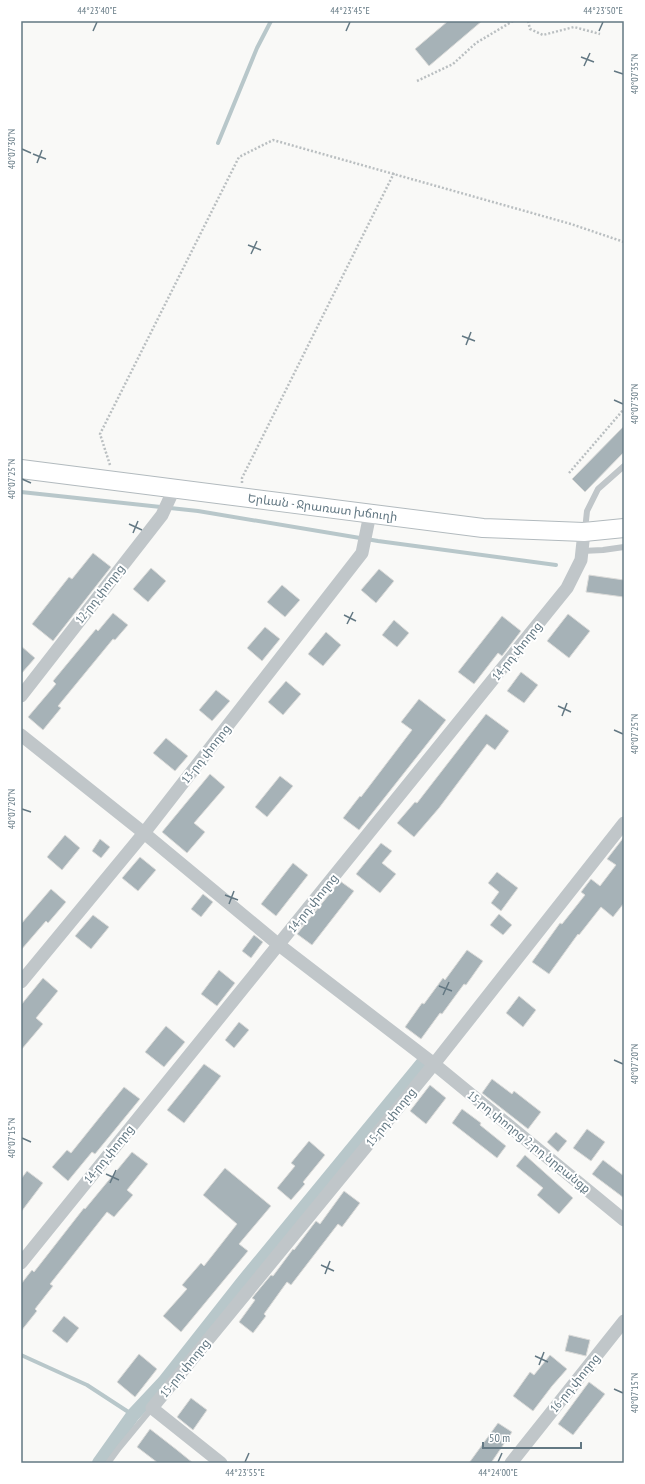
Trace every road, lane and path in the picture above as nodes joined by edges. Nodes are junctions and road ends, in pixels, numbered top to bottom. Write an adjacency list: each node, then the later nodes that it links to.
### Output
1 (512, 21): 4 (path)
2 (528, 21): 3 (path)
3 (600, 34)
4 (416, 81)
5 (394, 173): 6 (path); 11 (path); 13 (path)
6 (624, 242)
7 (624, 409): 10 (path)
8 (624, 466): 16 (lane)
9 (21, 469): 11 (main road, Երևան - Ջրառատ խճուղի)
10 (569, 473)
11 (113, 481): 12 (main road, Երևան - Ջրառատ խճուղի)
12 (172, 492): 13 (main road, Երևան - Ջրառատ խճուղի); 19 (street, 12-րդ փողոց)
13 (240, 497): 14 (main road, Երևան - Ջրառատ խճուղի)
14 (370, 514): 16 (main road, Երևան - Ջրառատ խճուղի); 22 (street, 13-րդ փողոց)
15 (624, 528): 16 (main road, Երևան - Ջրառատ խճուղի)
16 (584, 532): 18 (street, 14-րդ փողոց)
17 (624, 547): 18 (lane)
18 (582, 551): 23 (street, 14-րդ փողոց)
19 (21, 696)
20 (21, 735): 22 (street, 15-րդ փողոց 2-րդ նրբանցք)
21 (624, 823): 25 (street, 15-րդ փողոց)
22 (144, 833): 23 (street, 15-րդ փողոց 2-րդ նրբանցք); 24 (street, 13-րդ փողոց)
23 (279, 945): 25 (street, 15-րդ փողոց 2-րդ նրբանցք); 27 (street, 14-րդ փողոց)
24 (21, 982)
25 (434, 1064): 26 (street, 15-րդ փողոց 2-րդ նրբանցք); 29 (street, 15-րդ փողոց)
26 (624, 1220)
27 (21, 1263)
28 (624, 1321): 32 (street, 16-րդ փողոց)
29 (152, 1408): 30 (lane); 31 (street)
30 (108, 1463)
31 (221, 1463)
32 (511, 1463)

